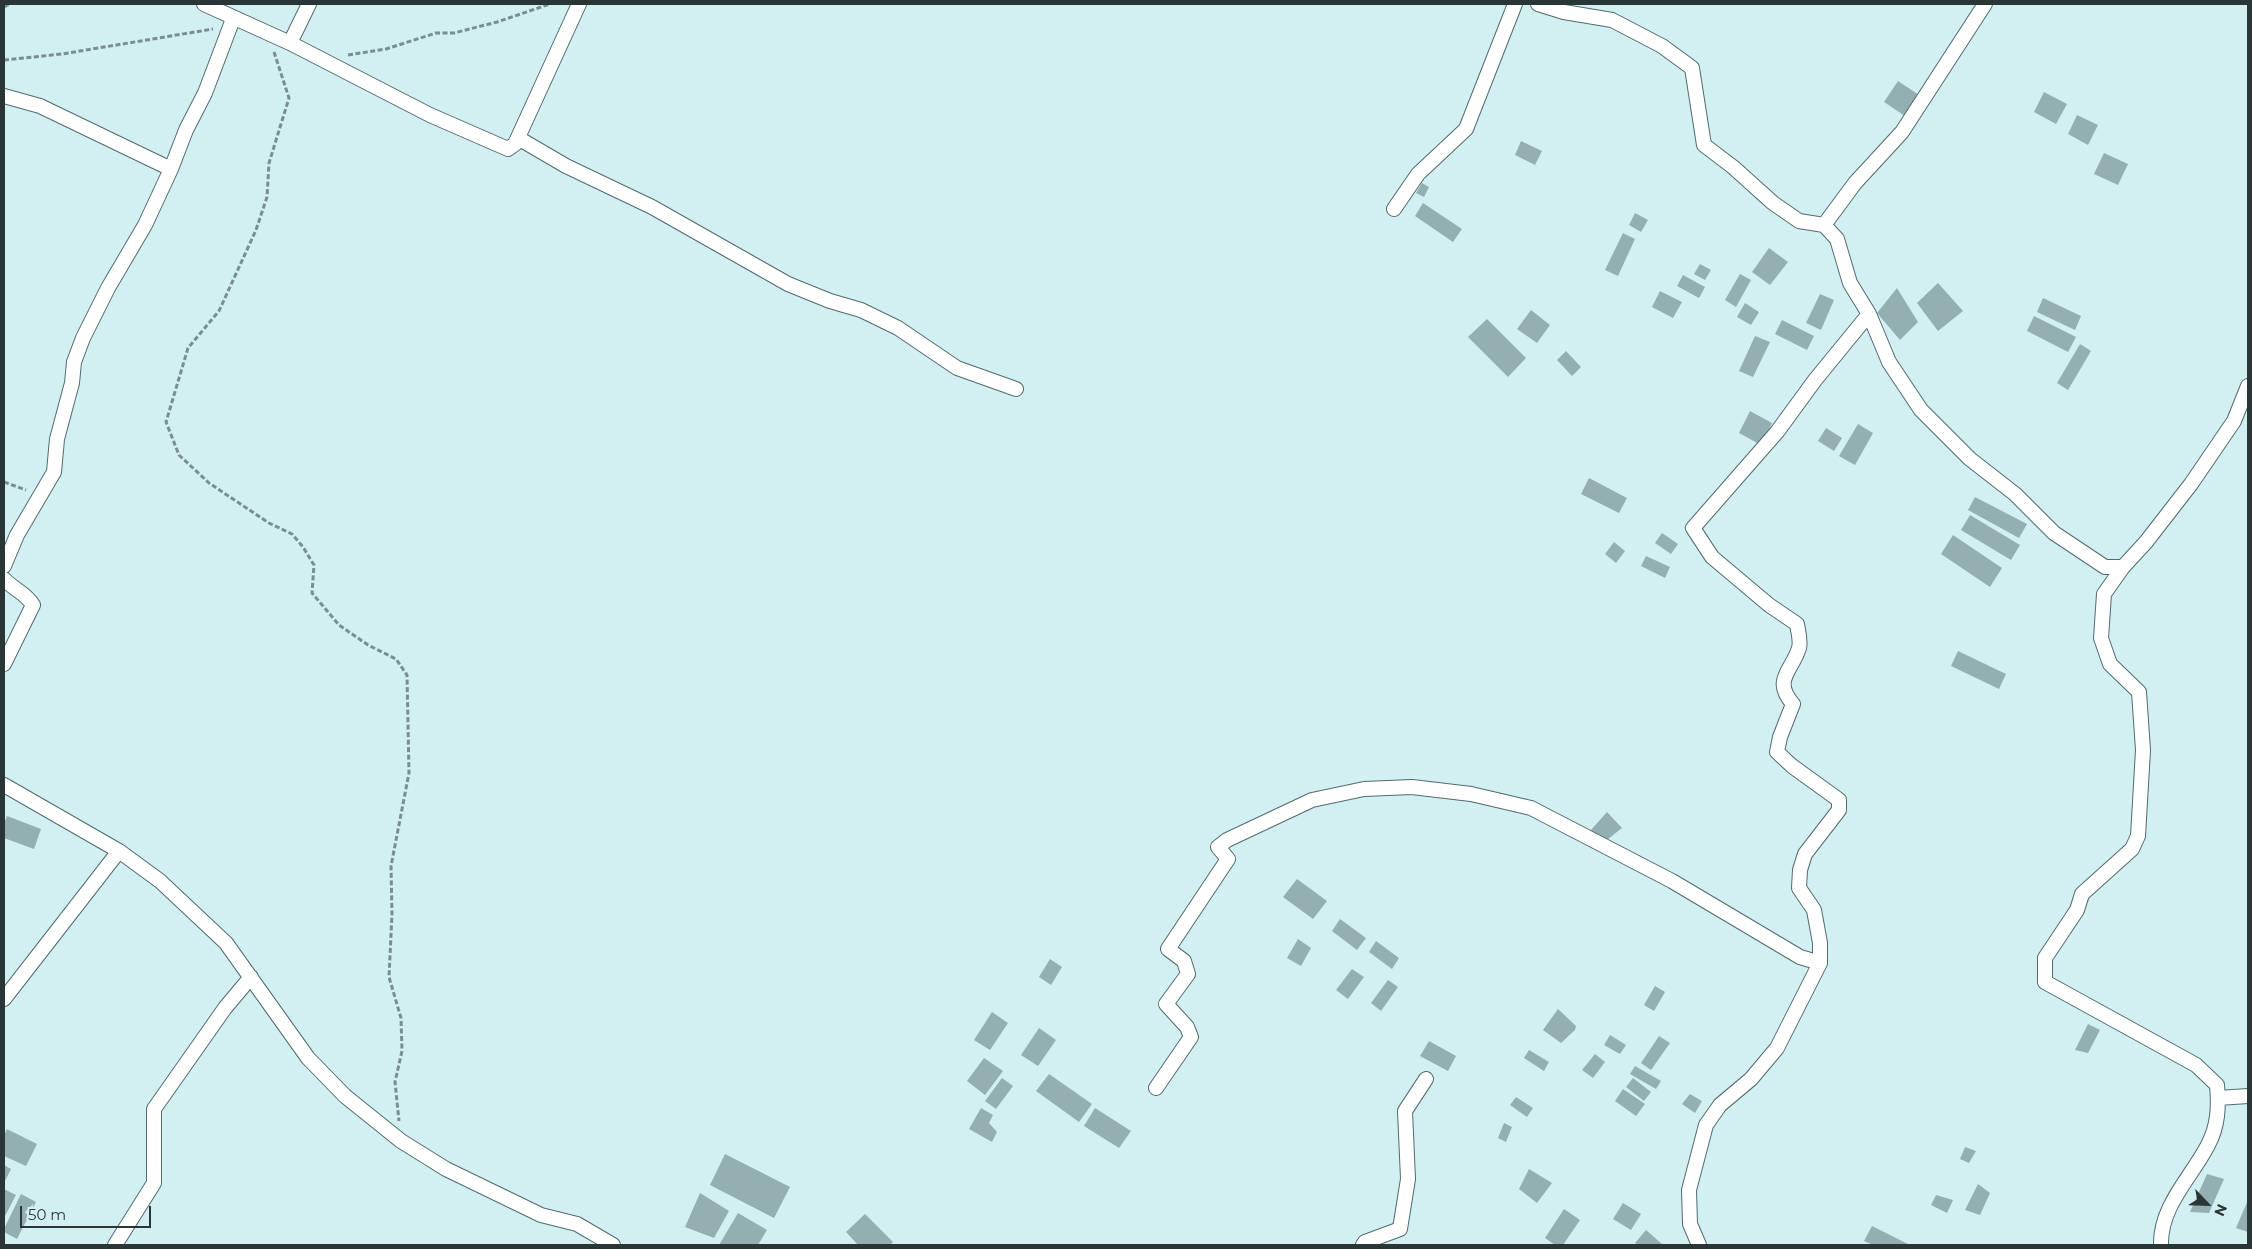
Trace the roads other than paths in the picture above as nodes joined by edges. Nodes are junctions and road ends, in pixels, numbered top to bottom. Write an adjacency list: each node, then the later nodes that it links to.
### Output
1 (204, 4): 7 (street)
2 (309, 4): 8 (street)
3 (580, 4): 10 (street)
4 (1515, 4): 12 (street)
5 (1538, 4): 13 (street)
6 (1985, 4): 13 (street)
7 (233, 19): 8 (street); 11 (street)
8 (290, 43): 10 (street)
9 (4, 96): 11 (street)
10 (518, 138): 16 (street)
11 (172, 169): 17 (street)
12 (1394, 209)
13 (1824, 225): 14 (street)
14 (1869, 314): 18 (street); 23 (street)
15 (2248, 386): 18 (street)
16 (1016, 389)
17 (4, 566)
18 (2123, 567): 29 (street)
19 (4, 579): 20 (street)
20 (4, 664)
21 (4, 785): 22 (street)
22 (119, 851): 24 (street); 25 (street)
23 (1820, 963): 27 (street); 33 (street)
24 (251, 977): 30 (street); 31 (street)
25 (4, 999)
26 (1426, 1079): 32 (street)
27 (1156, 1088)
28 (2248, 1096): 29 (street)
29 (2218, 1098): 34 (street)
30 (115, 1245)
31 (613, 1245)
32 (1364, 1245)
33 (1699, 1245)
34 (2161, 1245)

